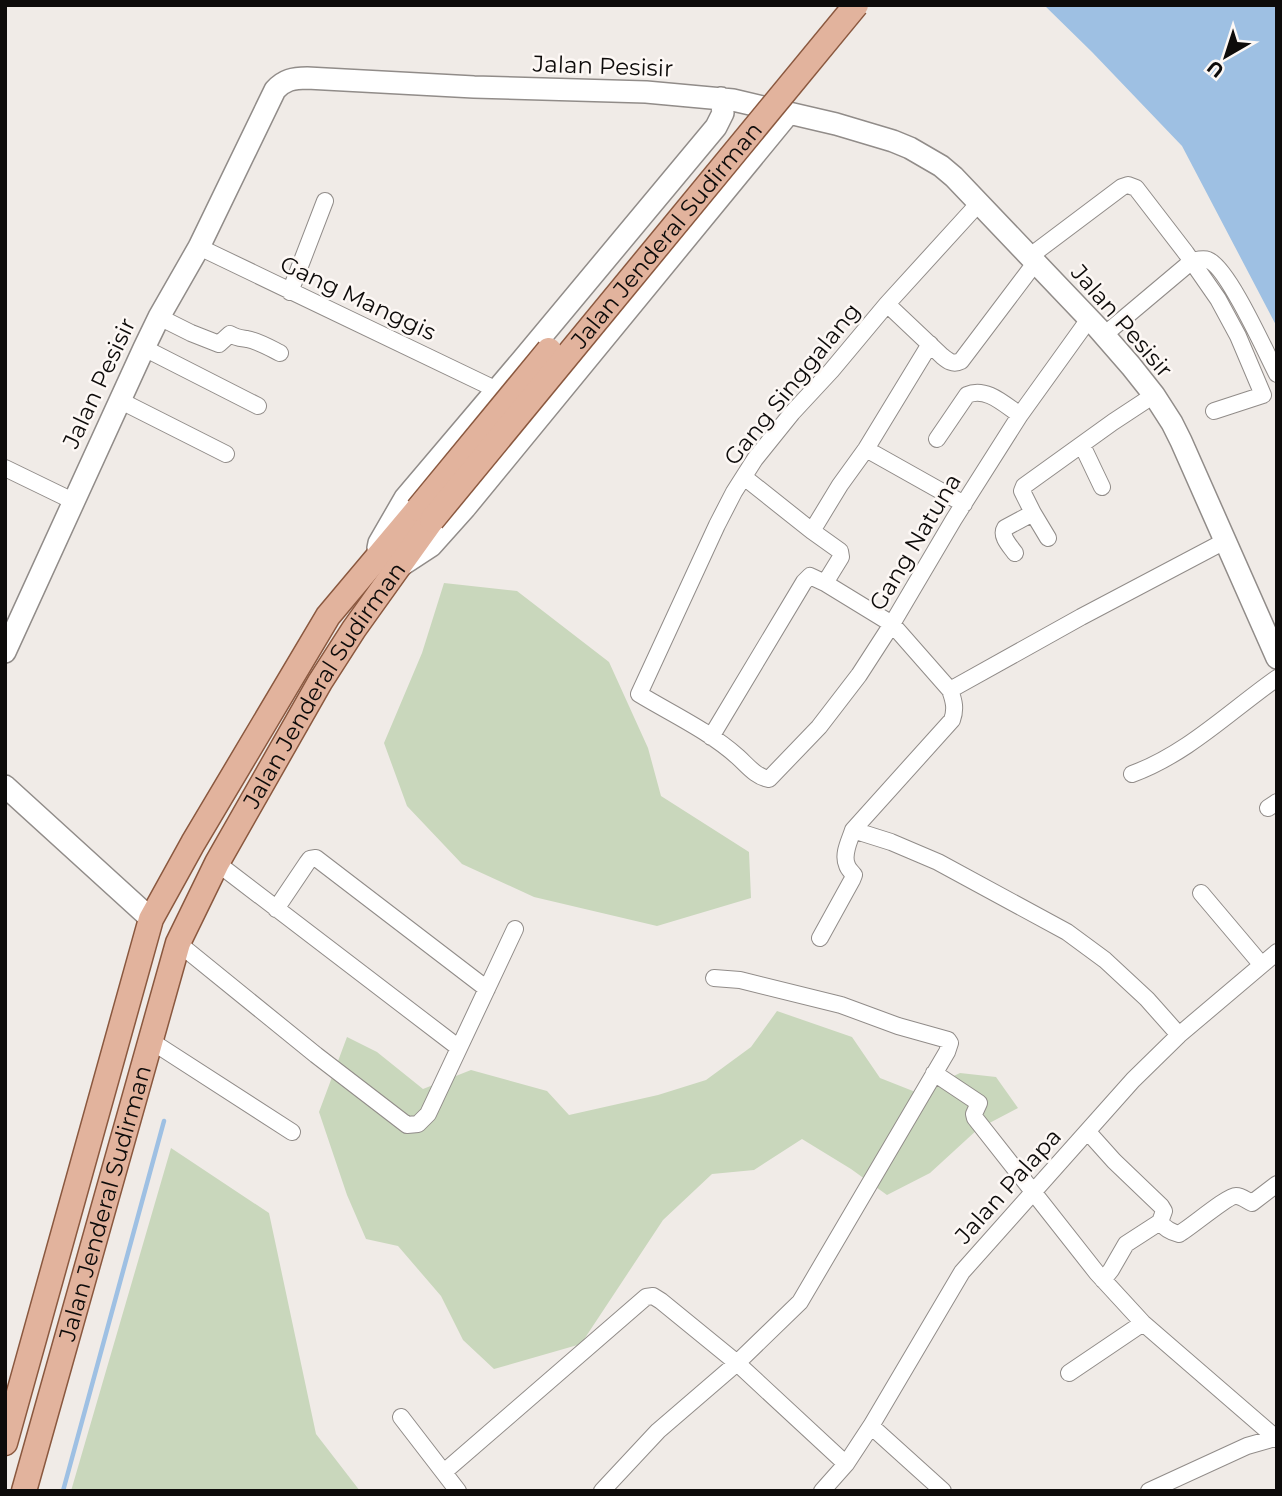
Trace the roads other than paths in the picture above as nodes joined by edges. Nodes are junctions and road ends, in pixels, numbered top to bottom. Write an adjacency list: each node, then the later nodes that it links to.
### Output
1 (835, 5): 35 (main road, Jalan Jenderal Sudirman, bridge)
2 (856, 5): 35 (main road, Jalan Jenderal Sudirman, bridge)
3 (721, 98): 4 (street, Jalan Pesisir); 7 (street, Jalan Pesisir); 19 (street)
4 (789, 113): 6 (street, Jalan Pesisir); 40 (street)
5 (325, 201): 10 (street)
6 (979, 203): 8 (street, Jalan Pesisir); 11 (street, Gang Singgalang)
7 (199, 247): 10 (street, Gang Manggis); 12 (street, Jalan Pesisir)
8 (1032, 260): 9 (street); 13 (street, Jalan Pesisir); 15 (street)
9 (1192, 261): 14 (street); 18 (street); 23 (street)
10 (290, 292): 19 (street, Gang Manggis)
11 (887, 304): 15 (street); 30 (street, Gang Singgalang)
12 (159, 317): 16 (street, Jalan Pesisir); 17 (street)
13 (1089, 319): 14 (street, Jalan Pesisir); 24 (street, Gang Natuna)
14 (1104, 335): 20 (street, Jalan Pesisir)
15 (930, 344): 27 (street)
16 (144, 348): 21 (street, Jalan Pesisir); 22 (street)
17 (280, 353)
18 (1277, 374)
19 (497, 390): 40 (street)
20 (1154, 395): 26 (street); 38 (street, Jalan Pesisir)
21 (119, 400): 28 (street); 32 (street, Jalan Pesisir)
22 (258, 406)
23 (1214, 411)
24 (1020, 415): 25 (street); 33 (street, Gang Natuna)
25 (937, 439)
26 (1082, 445): 31 (street); 34 (street)
27 (866, 449): 33 (street); 36 (street)
28 (226, 454)
29 (5, 468): 32 (street)
30 (744, 477): 36 (street); 47 (street, Gang Singgalang)
31 (1102, 487)
32 (73, 501): 43 (street, Jalan Pesisir)
33 (964, 504): 42 (street, Gang Natuna)
34 (1033, 513): 37 (street); 39 (street)
35 (425, 514): 40 (main road, Jalan Jenderal Sudirman)
36 (812, 531): 41 (street)
37 (1048, 538)
38 (1217, 546): 44 (street, Jalan Pesisir); 46 (street)
39 (1015, 553)
40 (387, 563): 51 (main road, Jalan Jenderal Sudirman); 54 (main road, Jalan Jenderal Sudirman)
41 (825, 583): 42 (street); 47 (street)
42 (892, 624): 46 (street); 47 (street, Gang Natuna)
43 (5, 652)
44 (1277, 658)
45 (1277, 678): 48 (street)
46 (950, 690): 50 (street)
47 (711, 737)
48 (1132, 774)
49 (5, 786): 54 (street)
50 (853, 830): 56 (street); 62 (street)
51 (217, 863): 53 (street); 57 (main road, Jalan Jenderal Sudirman)
52 (1201, 893): 59 (street)
53 (276, 909): 61 (street); 64 (street)
54 (150, 919): 78 (main road, Jalan Jenderal Sudirman)
55 (515, 929): 61 (street)
56 (820, 938)
57 (178, 943): 63 (main road, Jalan Jenderal Sudirman); 64 (street)
58 (1277, 952): 59 (street, Jalan Palapa)
59 (1261, 964): 62 (street, Jalan Palapa)
60 (714, 978): 65 (street)
61 (487, 989): 64 (street)
62 (1179, 1035): 67 (street, Jalan Palapa)
63 (151, 1041): 66 (street); 81 (main road, Jalan Jenderal Sudirman)
64 (459, 1048)
65 (933, 1073): 69 (street); 73 (street)
66 (292, 1132)
67 (1088, 1132): 69 (street, Jalan Palapa); 70 (street)
68 (1277, 1184): 70 (street)
69 (1032, 1192): 71 (street); 76 (street, Jalan Palapa)
70 (1160, 1222): 71 (street)
71 (1103, 1280): 72 (street)
72 (1143, 1323): 74 (street); 77 (street)
73 (737, 1363): 79 (street); 80 (street); 83 (street)
74 (1069, 1373)
75 (401, 1417): 80 (street)
76 (871, 1426): 79 (street, Jalan Palapa); 85 (street)
77 (1276, 1438): 86 (street)
78 (5, 1443)
79 (846, 1464): 84 (street, Jalan Palapa)
80 (444, 1472): 82 (street)
81 (24, 1491)
82 (458, 1491)
83 (602, 1491)
84 (822, 1491)
85 (943, 1491)
86 (1149, 1491)

